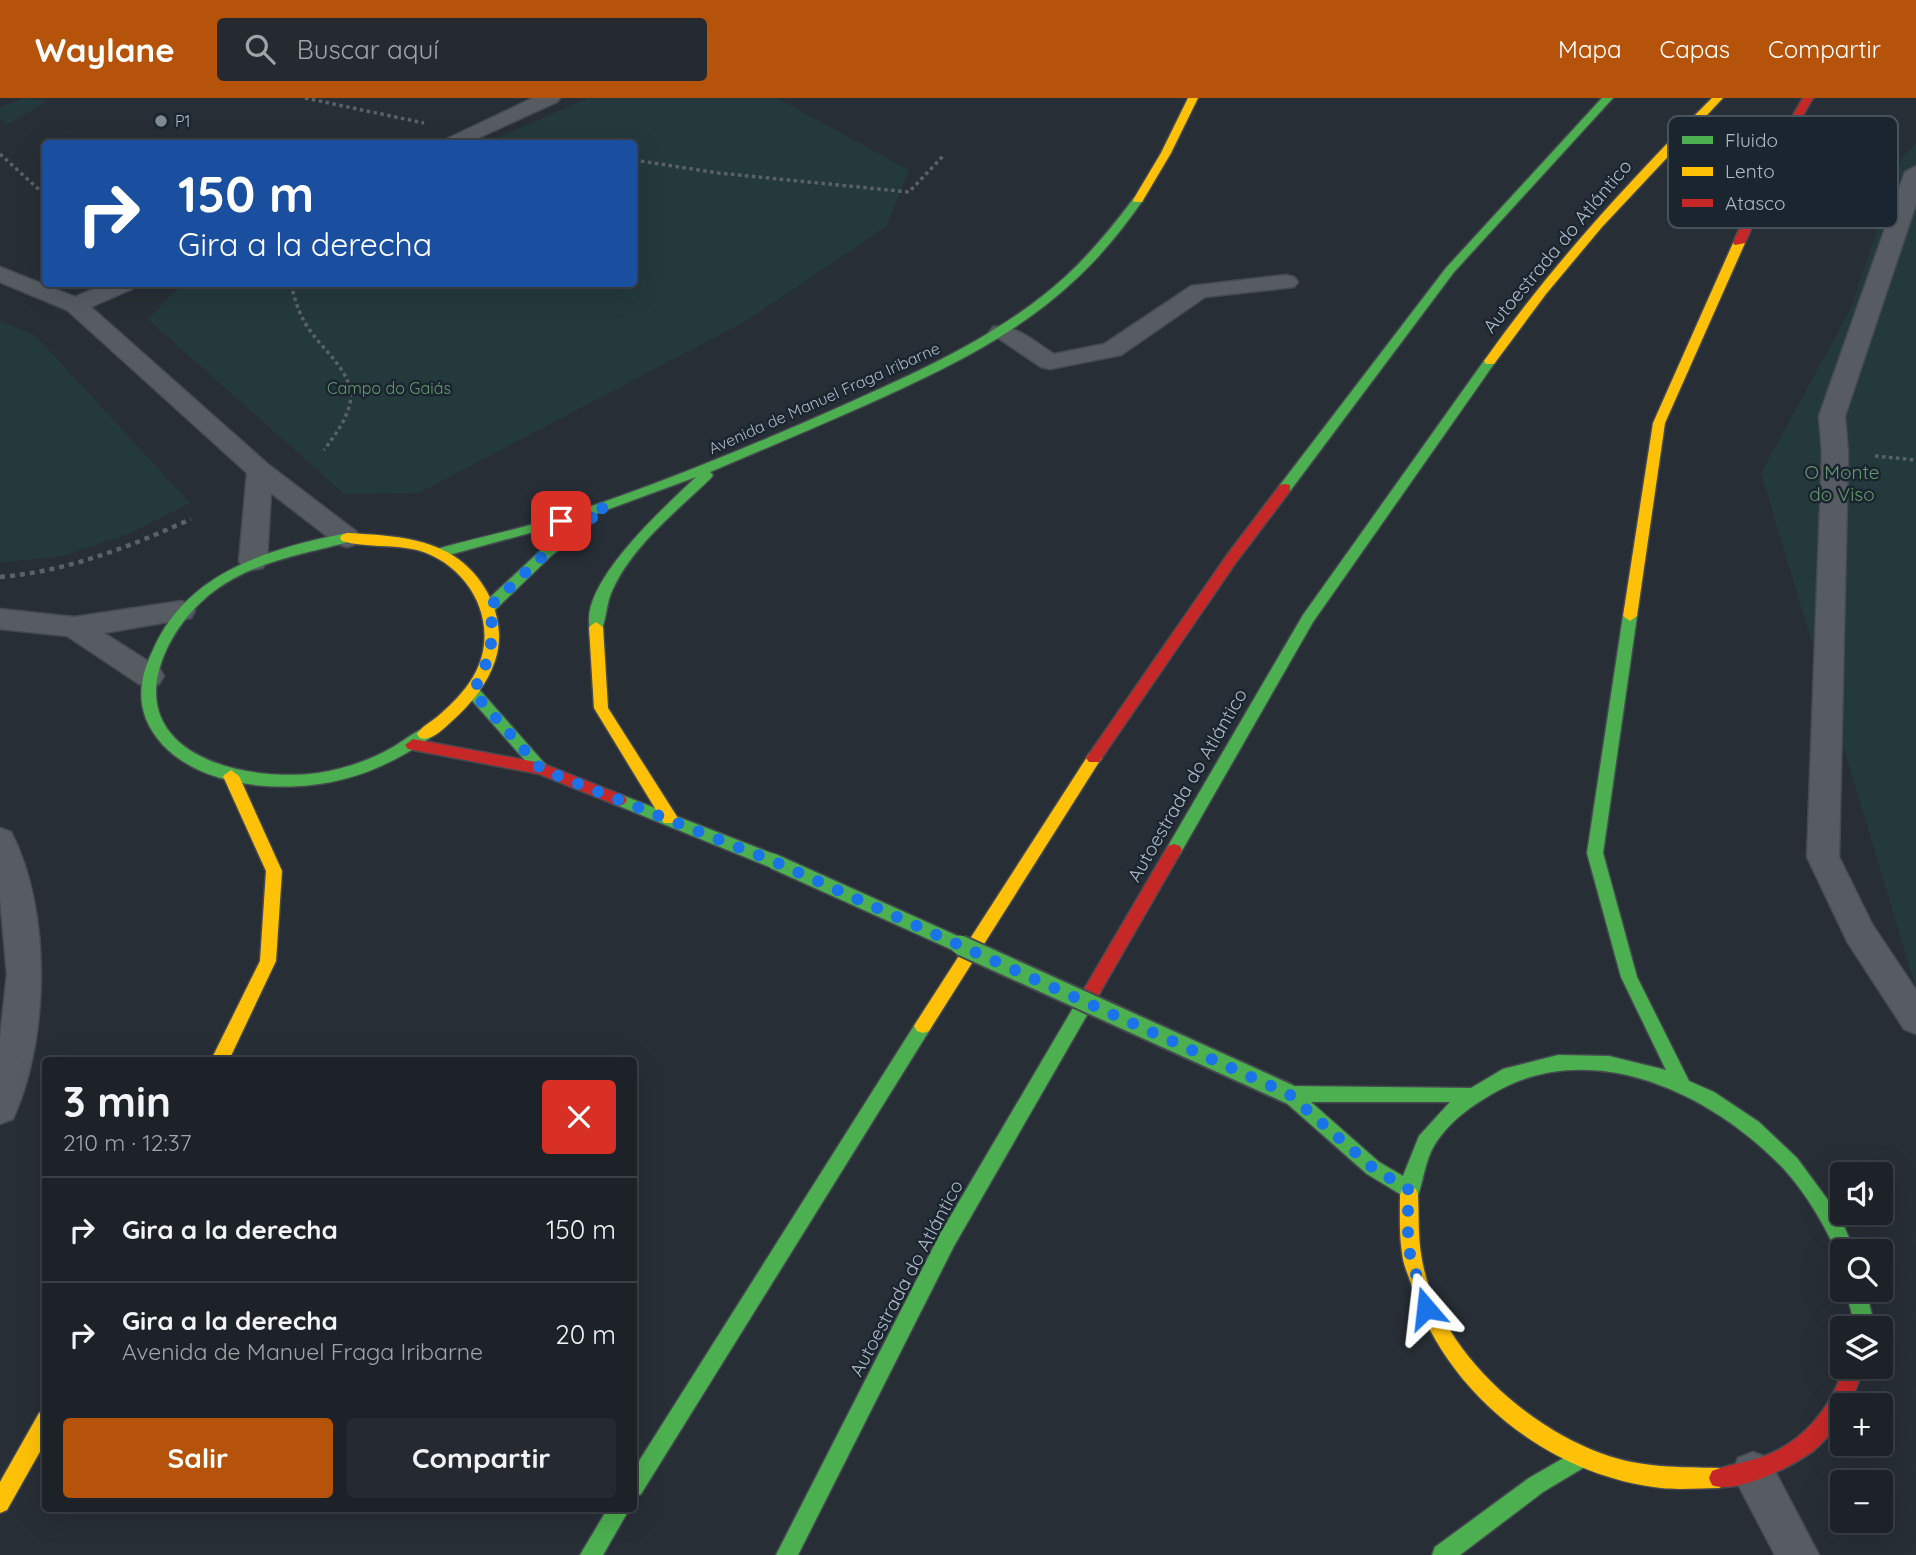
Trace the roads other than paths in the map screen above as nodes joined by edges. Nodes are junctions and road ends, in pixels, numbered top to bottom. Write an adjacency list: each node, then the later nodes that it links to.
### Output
1 (550, 98): 8 (lane)
2 (1193, 98): 18 (main road, Avenida de Manuel Fraga Iribarne)
3 (1608, 98): 48 (main road)
4 (1718, 98): 6 (main road, Autoestrada do Atlántico)
5 (1808, 98): 7 (main road)
6 (1700, 116)
7 (1798, 116)
8 (455, 140)
9 (1668, 147): 52 (main road, Autoestrada do Atlántico)
10 (1916, 172): 11 (lane)
11 (1898, 224)
12 (1745, 228): 38 (main road)
13 (1897, 228): 36 (lane)
14 (0, 274): 17 (lane)
15 (1286, 282): 18 (lane)
16 (117, 287): 17 (lane)
17 (75, 305): 20 (lane)
18 (1001, 332): 19 (main road, Avenida de Manuel Fraga Iribarne)
19 (715, 467): 21 (main road, Avenida de Manuel Fraga Iribarne); 34 (main road)
20 (260, 471): 22 (lane); 24 (lane)
21 (606, 507): 23 (main road, Avenida de Manuel Fraga Iribarne); 25 (main road, Avenida de Manuel Fraga Iribarne)
22 (347, 538): 23 (main road); 24 (main road)
23 (438, 553): 25 (main road)
24 (253, 561): 26 (main road)
25 (490, 606): 30 (main road)
26 (181, 611): 28 (lane); 29 (main road)
27 (0, 619): 28 (lane)
28 (74, 627): 29 (lane)
29 (149, 676): 33 (main road)
30 (473, 692): 31 (main road); 32 (main road)
31 (413, 745): 32 (main road); 33 (main road)
32 (541, 769): 34 (main road)
33 (231, 776): 37 (main road)
34 (670, 819): 39 (main road, bridge)
35 (0, 841): 41 (lane)
36 (1916, 1019)
37 (221, 1057)
38 (1681, 1083): 40 (main road); 43 (main road)
39 (1289, 1094): 40 (main road); 42 (main road)
40 (1467, 1094): 42 (main road)
41 (0, 1108)
42 (1408, 1189): 46 (main road)
43 (1839, 1239)
44 (1852, 1379): 47 (main road)
45 (42, 1427): 49 (main road)
46 (1581, 1458): 47 (main road); 53 (main road)
47 (1753, 1474): 54 (lane)
48 (637, 1483)
49 (0, 1503)
50 (618, 1512): 51 (main road)
51 (591, 1555)
52 (787, 1555)
53 (1443, 1555)
54 (1798, 1555)

